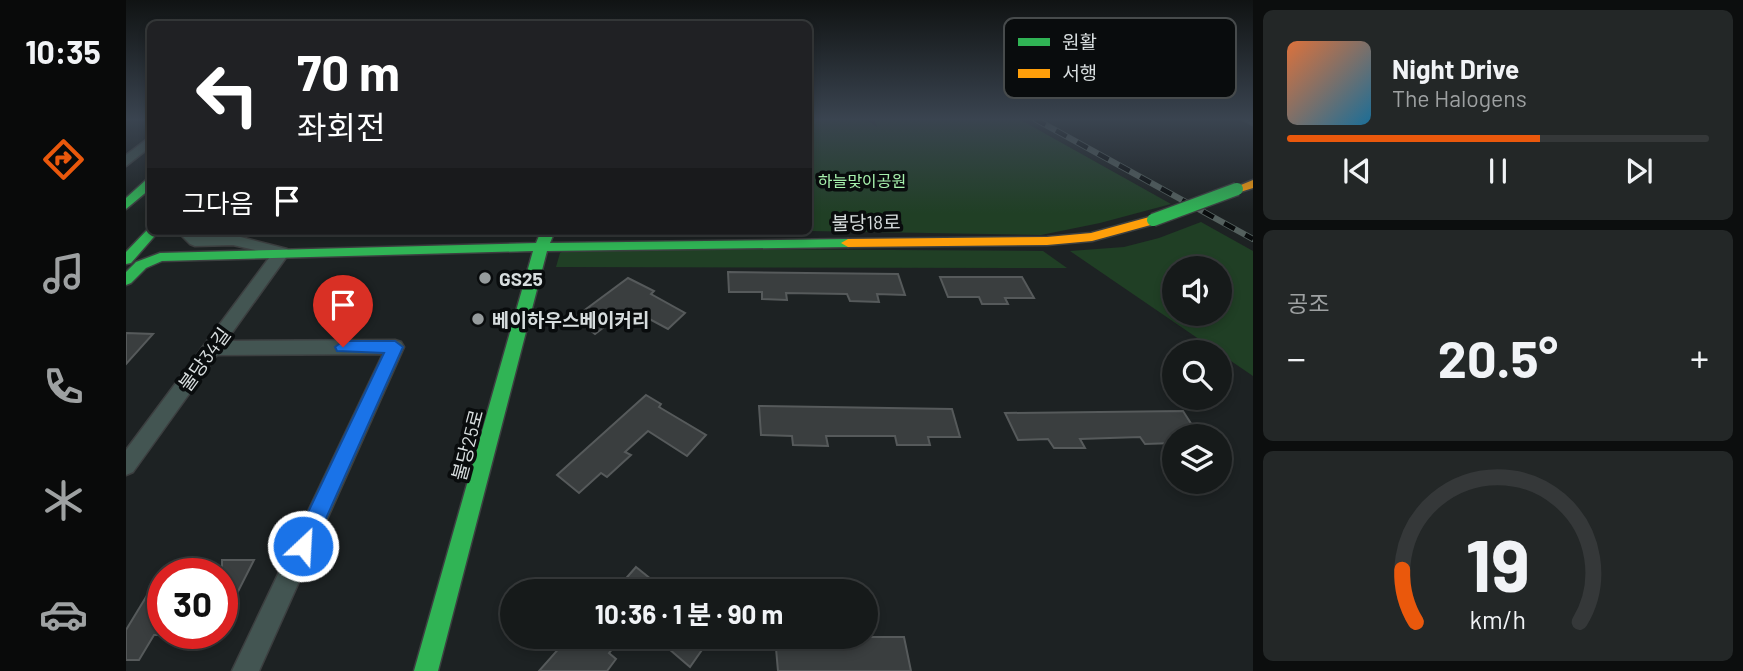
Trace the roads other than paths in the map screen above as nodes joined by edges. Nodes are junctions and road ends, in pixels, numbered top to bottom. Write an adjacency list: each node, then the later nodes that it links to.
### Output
1 (139, 150): 2 (street)
2 (126, 162)
3 (1253, 184): 11 (street, 불당18로, bridge)
4 (147, 186): 6 (street)
5 (147, 203): 7 (street)
6 (126, 205)
7 (126, 219)
8 (151, 235): 13 (street)
9 (189, 235): 12 (street)
10 (546, 235): 11 (street, 불당25로)
11 (541, 247): 12 (street, 불당18로); 18 (street, 불당25로)
12 (282, 252): 14 (street, 불당18로); 15 (street, 불당34길)
13 (126, 260)
14 (126, 279)
15 (212, 348): 16 (street, 불당34길); 17 (street)
16 (126, 466)
17 (245, 671)
18 (426, 671)

